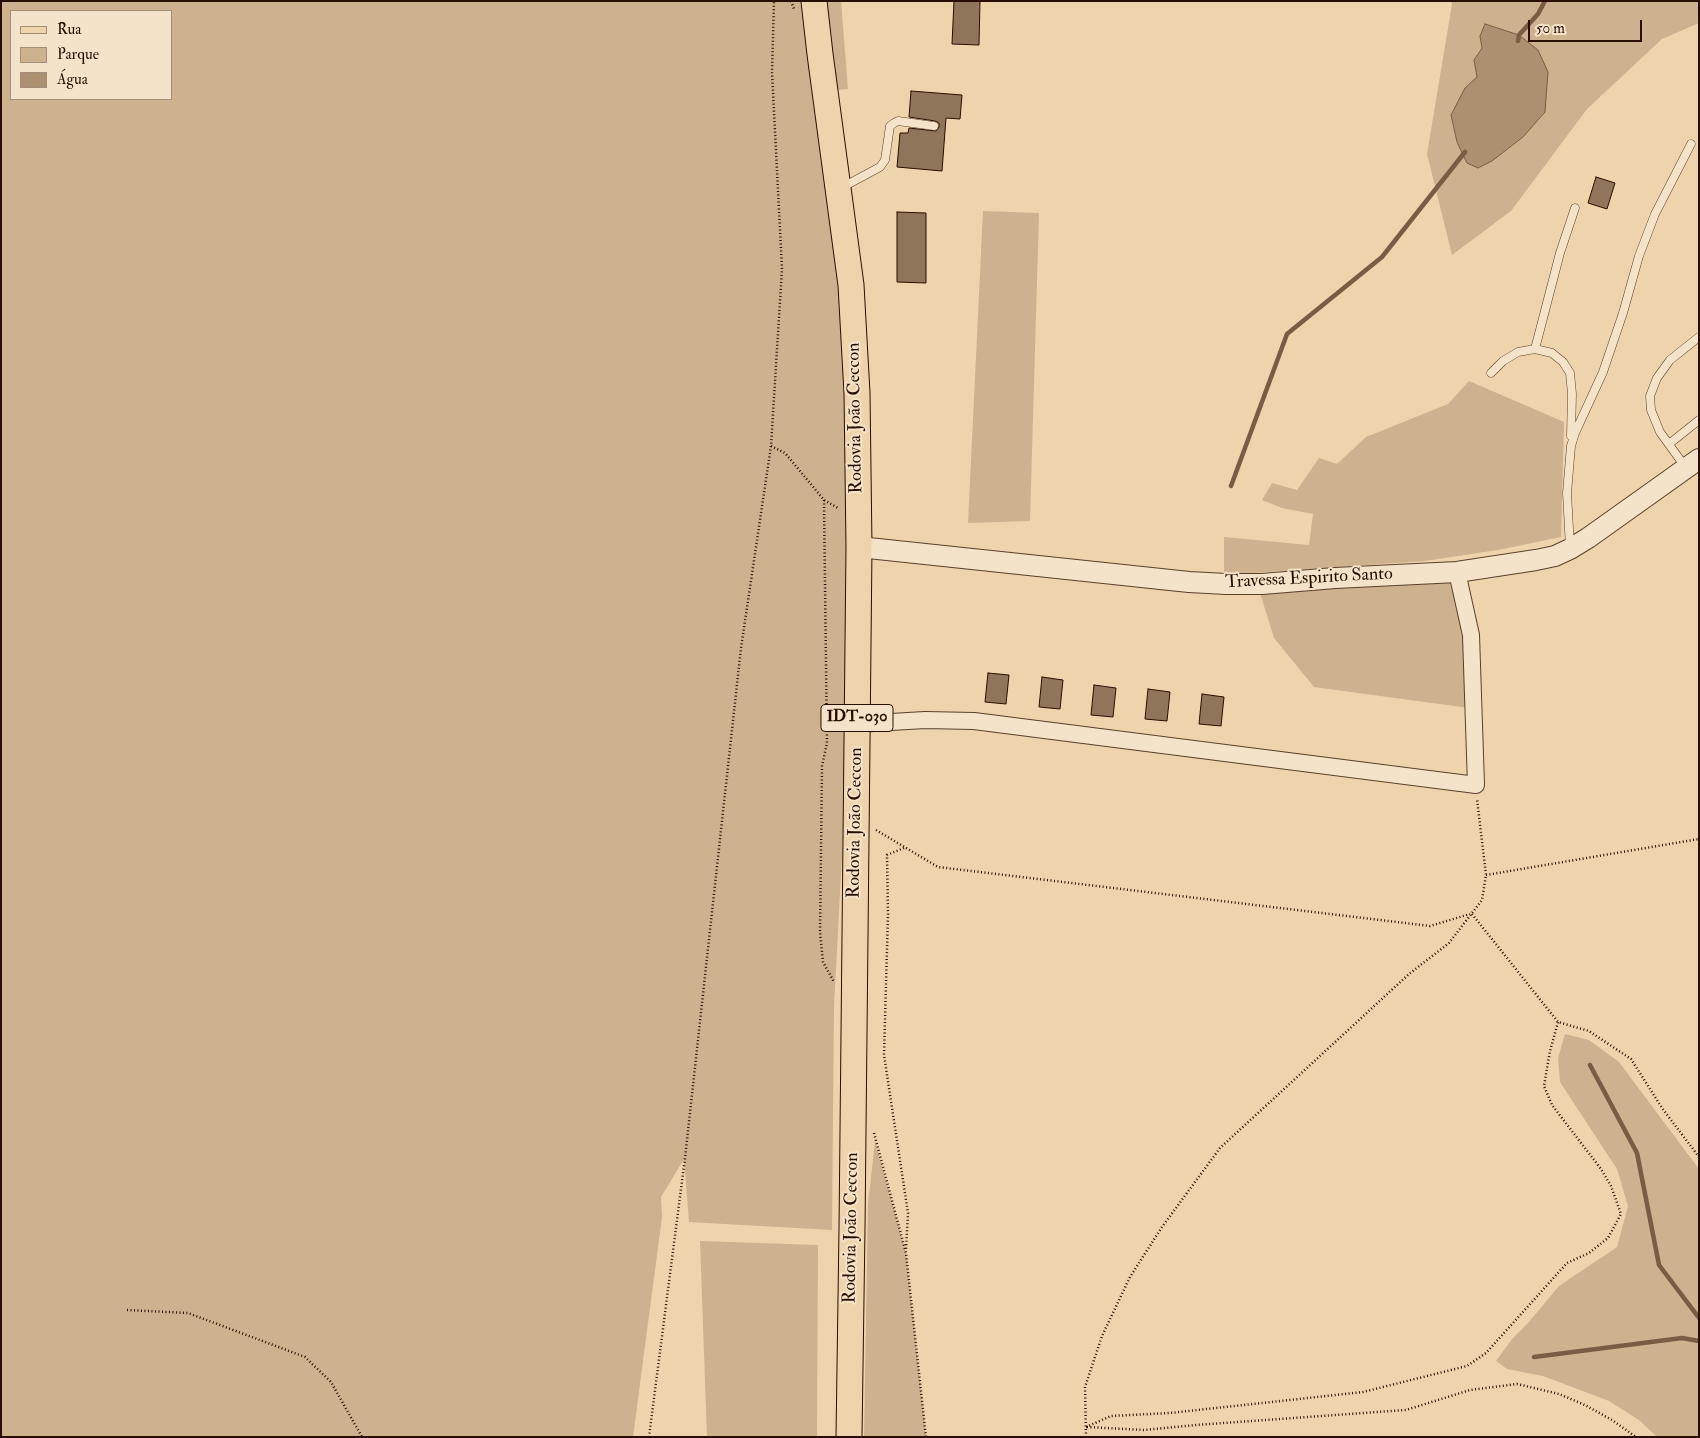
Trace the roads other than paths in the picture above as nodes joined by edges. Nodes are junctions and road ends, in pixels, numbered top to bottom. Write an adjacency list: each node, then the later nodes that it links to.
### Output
1 (814, 1): 4 (main road, Rodovia João Ceccon / IDT-030)
2 (934, 126): 4 (lane)
3 (1691, 144): 11 (lane)
4 (839, 188): 13 (main road, Rodovia João Ceccon / IDT-030)
5 (1575, 208): 7 (lane)
6 (1699, 337): 10 (lane)
7 (1535, 349): 8 (lane); 11 (lane)
8 (1491, 373)
9 (1699, 420): 10 (lane)
10 (1669, 444): 12 (lane)
11 (1571, 446): 14 (lane)
12 (1692, 463): 14 (street, Travessa Espirito Santo)
13 (859, 547): 15 (street, Travessa Espirito Santo); 16 (main road, Rodovia João Ceccon / IDT-030)
14 (1570, 549): 15 (street, Travessa Espirito Santo)
15 (1458, 572): 16 (street)
16 (857, 724): 17 (main road, Rodovia João Ceccon / IDT-030)
17 (848, 1437)

